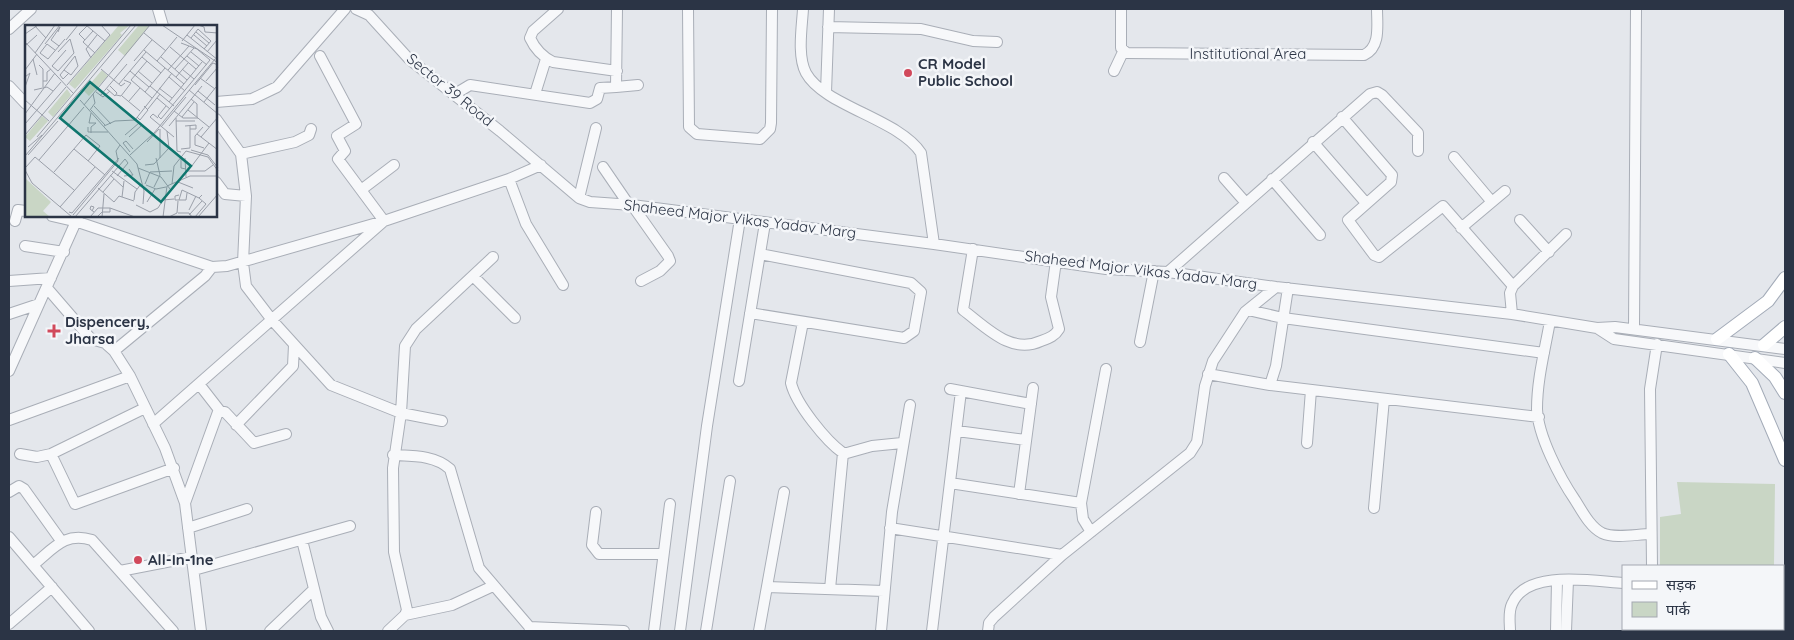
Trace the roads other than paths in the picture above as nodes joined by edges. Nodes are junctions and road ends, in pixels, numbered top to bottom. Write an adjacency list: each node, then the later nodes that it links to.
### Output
1 (31, 9): 17 (street)
2 (158, 9): 15 (street)
3 (345, 9): 30 (street)
4 (356, 9): 14 (street, Sector 39 Road)
5 (558, 9): 21 (street)
6 (617, 9): 22 (street)
7 (688, 9): 8 (street)
8 (772, 9)
9 (802, 9): 27 (street)
10 (828, 9): 16 (street)
11 (1121, 9): 19 (street)
12 (1377, 9): 19 (street, Institutional Area)
13 (1636, 9): 99 (street)
14 (369, 12): 28 (street, Sector 39 Road)
15 (163, 25)
16 (828, 27): 18 (street); 27 (street)
17 (9, 29)
18 (998, 42)
19 (1123, 52): 23 (street)
20 (320, 56): 47 (street)
21 (546, 59): 22 (street); 29 (street)
22 (617, 71): 26 (street)
23 (1114, 71)
24 (638, 85): 26 (street)
25 (9, 86): 31 (street)
26 (616, 87): 29 (street)
27 (826, 92): 65 (street)
28 (455, 94): 29 (street); 41 (street, Sector 39 Road)
29 (535, 94)
30 (218, 102)
31 (25, 103)
32 (1342, 117): 36 (street); 37 (street); 53 (street)
33 (218, 122): 38 (street)
34 (596, 128): 50 (street)
35 (311, 130): 38 (street)
36 (1313, 142): 45 (street); 53 (street)
37 (1418, 151)
38 (241, 154): 49 (street)
39 (1454, 157): 51 (street)
40 (394, 165): 47 (street)
41 (541, 165): 44 (street); 50 (street, Shaheed Major Vikas Yadav Marg)
42 (603, 168): 54 (street)
43 (1224, 178): 52 (street)
44 (509, 179): 57 (street); 82 (street)
45 (1272, 179): 52 (street); 64 (street)
46 (218, 185): 49 (street)
47 (361, 190): 57 (street)
48 (1505, 191): 51 (street)
49 (246, 196): 73 (street)
50 (579, 198): 54 (street, Shaheed Major Vikas Yadav Marg)
51 (1492, 202): 62 (street)
52 (1246, 203): 76 (street)
53 (1366, 203): 62 (street)
54 (631, 205): 58 (street, Shaheed Major Vikas Yadav Marg); 81 (street)
55 (25, 211): 60 (street)
56 (78, 219): 68 (street); 74 (street)
57 (384, 220): 73 (street); 94 (street)
58 (740, 220): 61 (street, Shaheed Major Vikas Yadav Marg); 192 (street)
59 (1520, 220): 69 (street)
60 (15, 221)
61 (765, 223): 65 (street, Shaheed Major Vikas Yadav Marg); 70 (street)
62 (1460, 228): 83 (street)
63 (1566, 234): 69 (street)
64 (1320, 235)
65 (934, 244): 67 (street, Shaheed Major Vikas Yadav Marg)
66 (25, 246): 68 (street)
67 (973, 249): 72 (street, Shaheed Major Vikas Yadav Marg); 72 (street)
68 (64, 252): 78 (street)
69 (1549, 252): 83 (street)
70 (760, 254): 89 (street); 96 (street)
71 (493, 257): 77 (street)
72 (1056, 261): 75 (street, Shaheed Major Vikas Yadav Marg)
73 (243, 263): 74 (street); 94 (street)
74 (212, 267): 106 (street)
75 (1154, 271): 76 (street, Shaheed Major Vikas Yadav Marg); 101 (street)
76 (1168, 272): 84 (street, Shaheed Major Vikas Yadav Marg)
77 (473, 276): 92 (street); 129 (street)
78 (51, 278): 80 (street); 85 (street)
79 (1785, 278): 100 (main road)
80 (9, 281)
81 (641, 281)
82 (563, 285)
83 (1513, 286): 91 (street)
84 (1276, 287): 86 (street, Shaheed Major Vikas Yadav Marg); 88 (street)
85 (47, 288): 87 (street); 106 (street)
86 (1288, 288): 91 (street, Shaheed Major Vikas Yadav Marg); 93 (street)
87 (40, 304): 90 (street); 109 (street)
88 (1248, 310): 93 (street); 114 (street)
89 (750, 313): 96 (street); 116 (street)
90 (9, 314)
91 (1512, 314): 95 (street, Shaheed Major Vikas Yadav Marg)
92 (515, 318)
93 (1283, 318): 107 (street); 118 (street)
94 (272, 320): 103 (street); 117 (street)
95 (1550, 321): 98 (street, Shaheed Major Vikas Yadav Marg); 107 (street)
96 (803, 322): 140 (street)
97 (1785, 327): 104 (main road)
98 (1597, 328): 99 (street, Shaheed Major Vikas Yadav Marg); 102 (street, Shaheed Major Vikas Yadav Marg)
99 (1634, 329): 100 (street, Shaheed Major Vikas Yadav Marg)
100 (1717, 339): 104 (street, Shaheed Major Vikas Yadav Marg)
101 (1140, 342)
102 (1657, 344): 108 (street, Shaheed Major Vikas Yadav Marg); 161 (street)
103 (294, 345): 129 (street); 134 (street)
104 (1764, 345): 105 (street, Shaheed Major Vikas Yadav Marg)
105 (1785, 350)
106 (114, 351): 115 (street)
107 (1544, 353): 130 (street)
108 (1729, 354): 110 (street, Shaheed Major Vikas Yadav Marg); 144 (main road)
109 (12, 357): 113 (street)
110 (1755, 358): 111 (street, Shaheed Major Vikas Yadav Marg); 123 (main road)
111 (1785, 363)
112 (1106, 368): 152 (street)
113 (9, 371)
114 (1208, 374): 118 (street); 160 (street)
115 (130, 376): 127 (street); 131 (street)
116 (739, 381)
117 (198, 384): 128 (street); 133 (street)
118 (1270, 385): 121 (street)
119 (950, 388): 122 (street)
120 (1034, 388): 125 (street)
121 (1311, 390): 124 (street); 139 (street)
122 (962, 391): 125 (street); 135 (street)
123 (1785, 393)
124 (1384, 399): 130 (street); 154 (street)
125 (1031, 404): 137 (street)
126 (910, 405): 138 (street)
127 (145, 408): 133 (street); 142 (street)
128 (220, 411): 134 (street); 151 (street)
129 (400, 413): 132 (street); 143 (street)
130 (1539, 417): 161 (street)
131 (9, 420)
132 (442, 421)
133 (153, 424): 145 (street)
134 (236, 425): 136 (street)
135 (957, 431): 137 (street); 147 (street)
136 (286, 434)
137 (1026, 440): 150 (street)
138 (902, 443): 140 (street); 159 (street)
139 (1307, 444)
140 (844, 453): 178 (street)
141 (20, 454): 142 (street)
142 (51, 454): 145 (street)
143 (393, 455): 175 (street); 181 (street)
144 (1785, 460)
145 (174, 468): 151 (street)
146 (730, 481): 193 (street)
147 (950, 483): 150 (street); 162 (street)
148 (9, 492): 164 (street)
149 (784, 492): 177 (street)
150 (1019, 494): 152 (street)
151 (185, 503): 158 (street)
152 (1081, 503): 160 (street)
153 (670, 504): 166 (street)
154 (1374, 508)
155 (247, 509): 158 (street)
156 (596, 512): 166 (street)
157 (350, 526): 163 (street)
158 (188, 528): 168 (street)
159 (890, 528): 162 (street); 180 (street)
160 (1091, 532): 167 (street)
161 (1651, 534): 170 (street)
162 (944, 536): 167 (street); 196 (street)
163 (302, 540): 171 (street); 179 (street)
164 (62, 542): 169 (street); 172 (street)
165 (11, 544): 169 (street)
166 (663, 554): 191 (street)
167 (1062, 555): 197 (street)
168 (192, 557): 171 (street); 172 (street)
169 (33, 565): 176 (street)
170 (1652, 565)
171 (194, 570): 186 (street)
172 (120, 571): 185 (street)
173 (1562, 581): 174 (street); 198 (street); 199 (street); 200 (street)
174 (1622, 583)
175 (493, 586): 181 (street); 183 (street)
176 (52, 587): 182 (street); 184 (street)
177 (767, 587): 178 (street); 194 (street)
178 (830, 589): 180 (street)
179 (313, 590): 187 (street); 188 (street)
180 (884, 591): 195 (street)
181 (406, 615): 189 (street)
182 (9, 624)
183 (531, 629): 190 (street)
184 (87, 631)
185 (173, 631)
186 (201, 631)
187 (270, 631)
188 (328, 631)
189 (388, 631)
190 (624, 631)
191 (654, 631)
192 (680, 631)
193 (706, 631)
194 (759, 631)
195 (881, 631)
196 (932, 631)
197 (988, 631)
198 (1510, 631)
199 (1556, 631)
200 (1566, 631)

